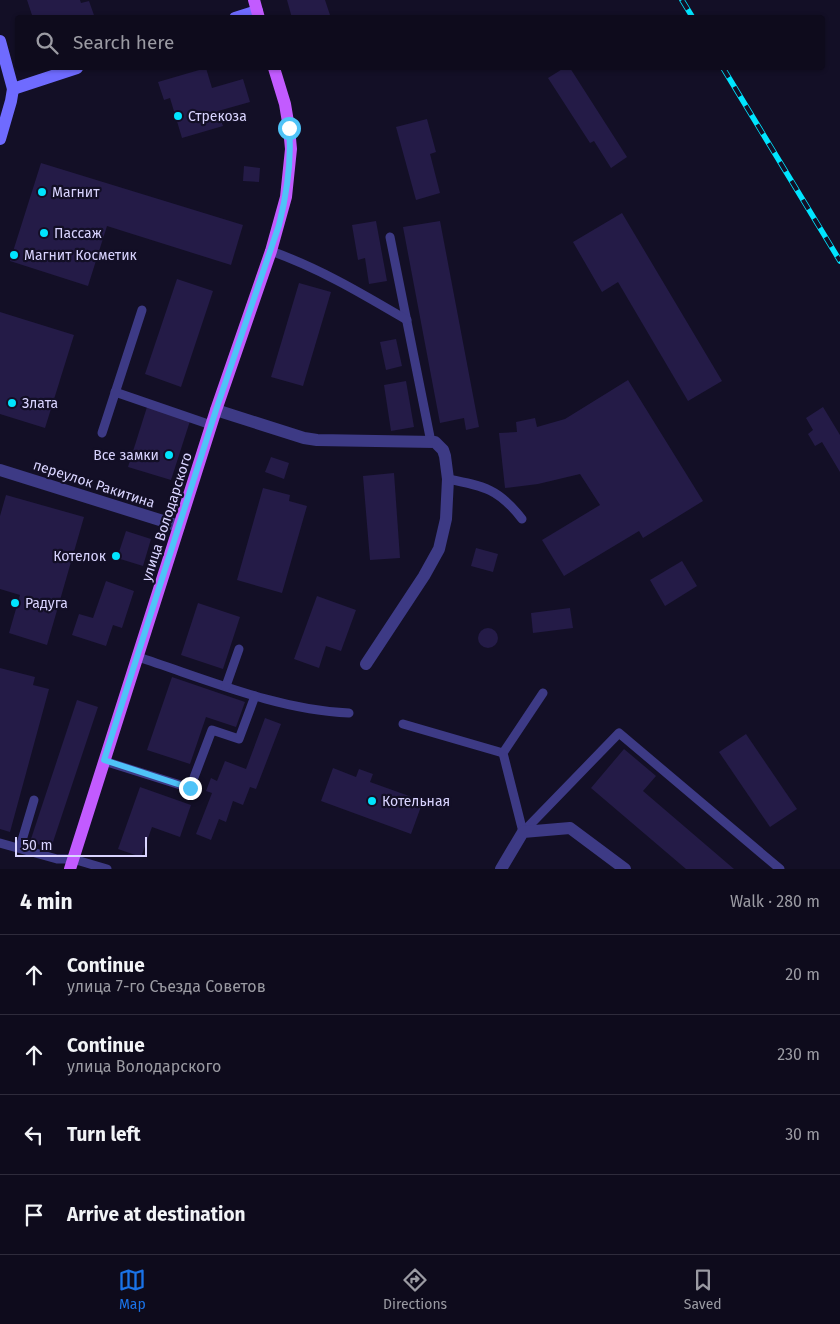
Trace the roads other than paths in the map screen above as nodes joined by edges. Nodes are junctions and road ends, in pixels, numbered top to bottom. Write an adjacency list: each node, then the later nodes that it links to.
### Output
1 (257, 9): 2 (main road)
2 (242, 15)
3 (0, 41): 6 (main road)
4 (71, 70): 6 (main road)
5 (275, 70): 9 (main road, улица Володарского)
6 (13, 89): 7 (main road)
7 (0, 138)
8 (390, 237): 11 (lane)
9 (271, 252): 11 (lane); 13 (main road, улица Володарского)
10 (142, 310): 12 (lane)
11 (407, 320): 16 (lane)
12 (115, 392): 14 (lane); 15 (lane)
13 (216, 410): 14 (main road, улица Володарского); 16 (street)
14 (212, 425): 20 (main road, улица Володарского)
15 (102, 433)
16 (431, 442): 18 (street)
17 (0, 470): 20 (street, переулок Ракитина)
18 (448, 479): 19 (lane); 23 (street)
19 (522, 519)
20 (179, 526): 22 (main road, улица Володарского)
21 (239, 649): 24 (lane)
22 (138, 657): 24 (lane); 30 (main road, улица Володарского)
23 (366, 664)
24 (226, 686): 26 (lane)
25 (543, 693): 29 (lane)
26 (255, 696): 27 (lane); 30 (lane)
27 (349, 713)
28 (403, 724): 29 (lane)
29 (503, 753): 32 (lane)
30 (104, 760): 35 (main road, улица Володарского)
31 (34, 800): 34 (lane)
32 (523, 832): 37 (street); 38 (street); 39 (lane)
33 (0, 842): 34 (lane)
34 (20, 847): 35 (lane)
35 (71, 864): 36 (lane)
36 (107, 869)
37 (501, 869)
38 (625, 869)
39 (780, 869)

